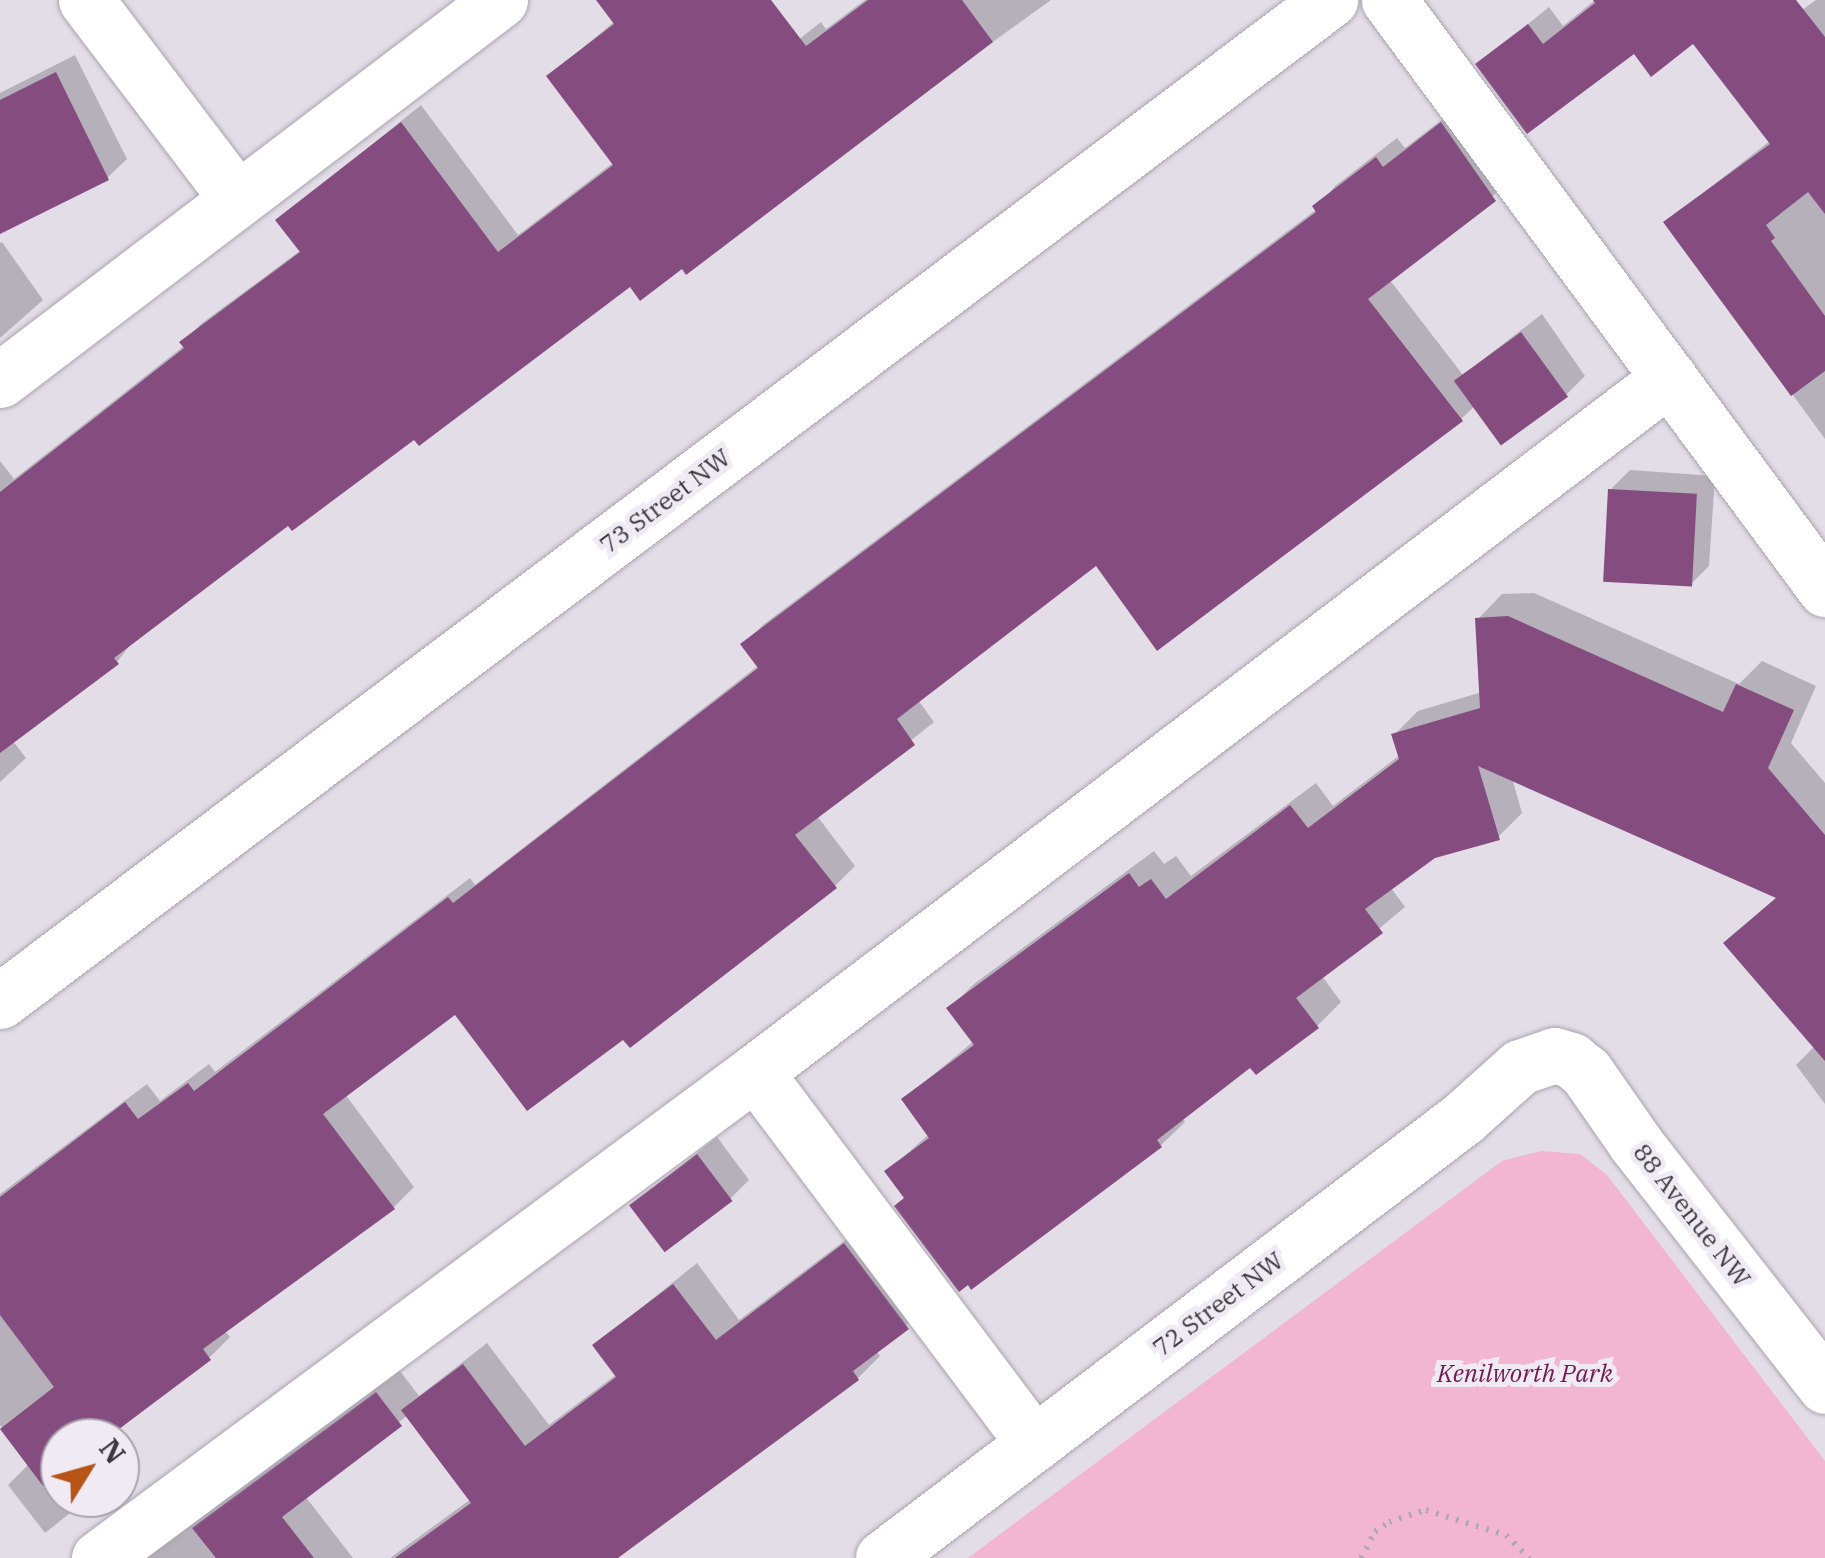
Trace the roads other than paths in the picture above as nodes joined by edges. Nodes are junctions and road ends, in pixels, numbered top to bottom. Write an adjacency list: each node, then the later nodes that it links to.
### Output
1 (86, 0): 5 (street)
2 (500, 0): 5 (street)
3 (1330, 0): 9 (street, 73 Street NW)
4 (1389, 0): 6 (street)
5 (236, 199): 7 (street)
6 (1669, 378): 8 (street); 11 (street)
7 (0, 380)
8 (1825, 588)
9 (0, 1001)
10 (1554, 1055): 12 (street, 88 Avenue NW); 13 (street, 72 Street NW)
11 (755, 1072): 13 (street); 14 (street)
12 (1825, 1386)
13 (1034, 1444): 15 (street, 72 Street NW)
14 (99, 1558)
15 (884, 1558)

